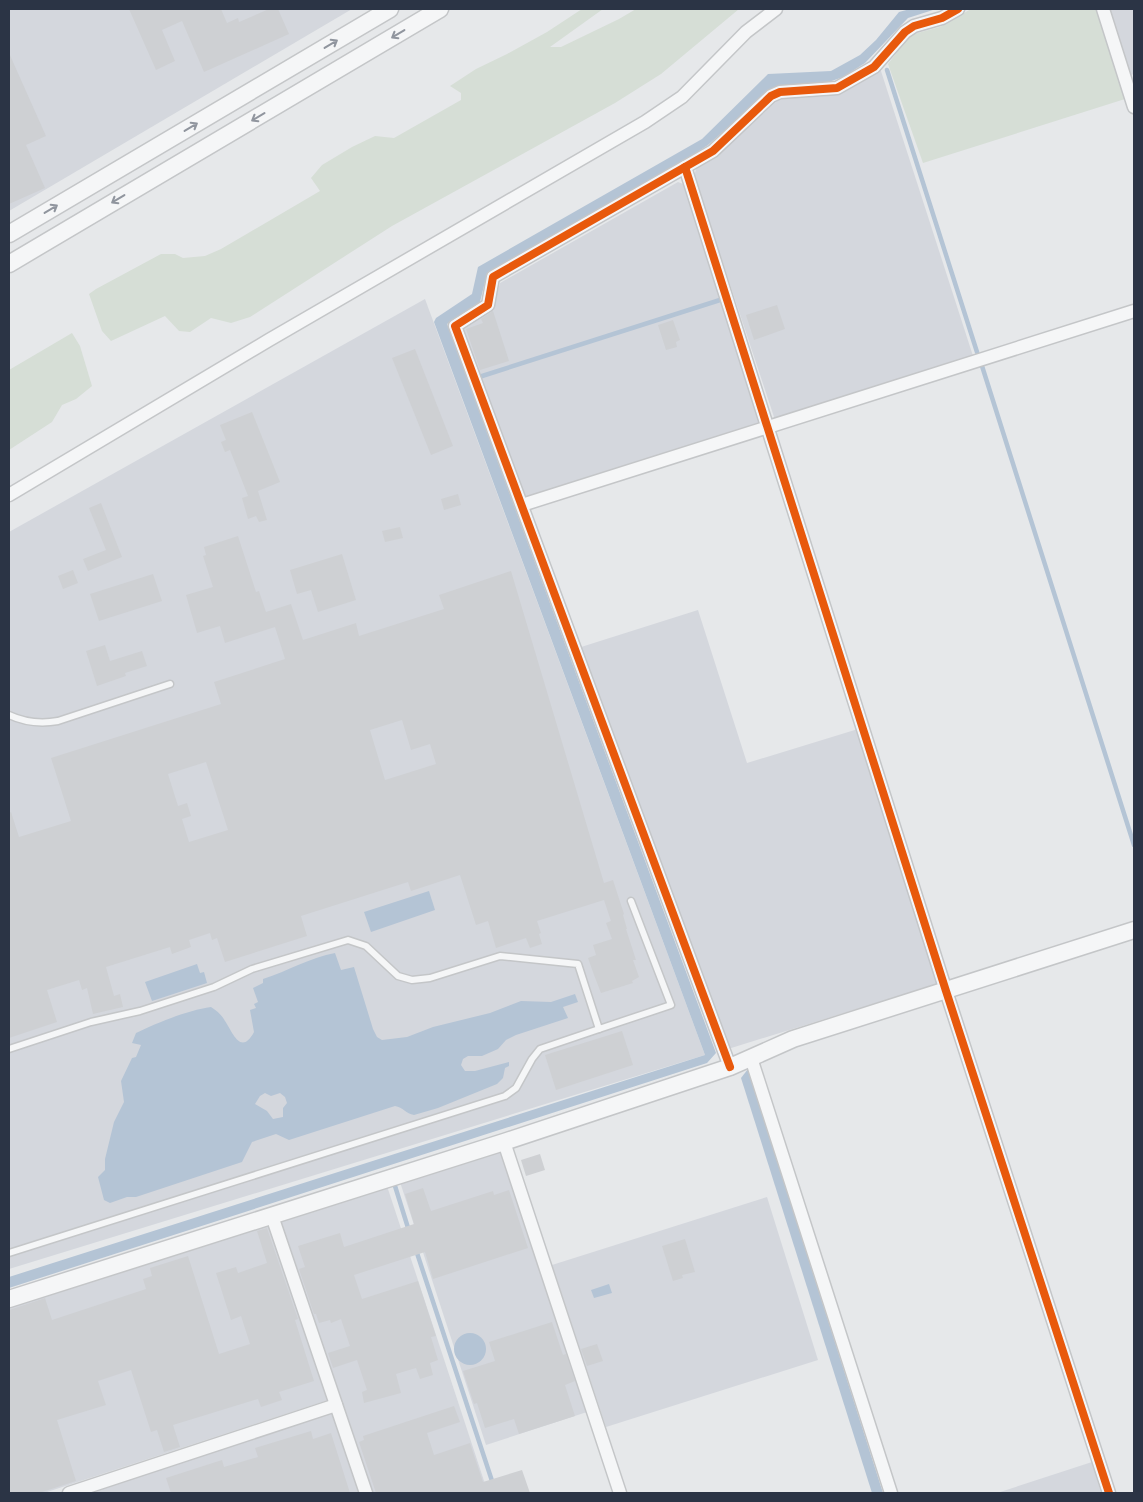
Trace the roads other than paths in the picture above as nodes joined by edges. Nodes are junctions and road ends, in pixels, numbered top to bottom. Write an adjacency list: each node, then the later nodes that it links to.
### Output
1 (390, 9): 8 (street, one-way to 1)
2 (440, 9): 9 (street, one-way to 9)
3 (776, 9): 12 (street)
4 (958, 9): 7 (street)
5 (1103, 9): 6 (street)
6 (1134, 108)
7 (685, 167): 11 (street); 13 (street)
8 (9, 234)
9 (9, 264)
10 (1134, 311): 11 (street)
11 (768, 427): 13 (street); 18 (street)
12 (9, 495)
13 (522, 505): 22 (street)
14 (170, 684): 15 (lane)
15 (9, 715)
16 (631, 901): 19 (lane)
17 (1134, 930): 18 (street)
18 (946, 991): 21 (street); 32 (street)
19 (600, 1030): 20 (lane); 25 (lane)
20 (9, 1049)
21 (751, 1058): 22 (street); 31 (street)
22 (730, 1067): 23 (street)
23 (504, 1142): 24 (street); 30 (street)
24 (272, 1216): 26 (street); 27 (street)
25 (9, 1253)
26 (9, 1299)
27 (336, 1405): 28 (street); 29 (street)
28 (70, 1493)
29 (366, 1493)
30 (620, 1493)
31 (891, 1493)
32 (1109, 1493)

